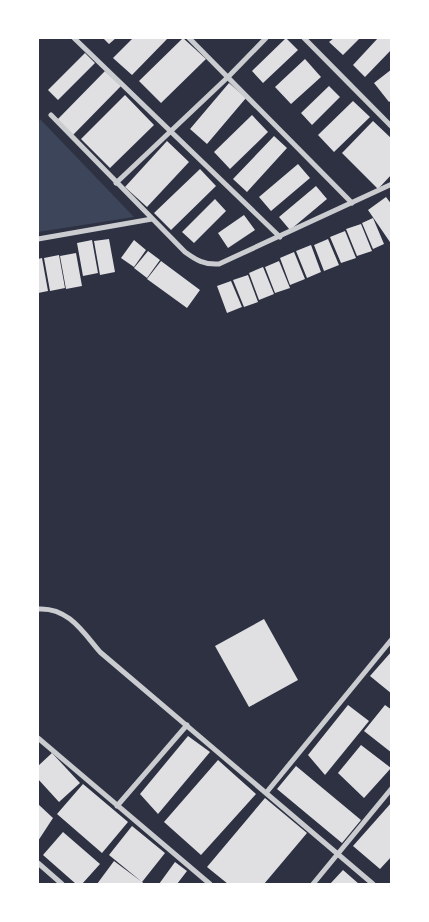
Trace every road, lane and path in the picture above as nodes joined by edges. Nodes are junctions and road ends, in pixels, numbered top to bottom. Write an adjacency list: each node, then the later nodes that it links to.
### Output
1 (74, 38): 8 (street)
2 (189, 38): 5 (street)
3 (266, 38): 5 (street)
4 (304, 38): 7 (street)
5 (228, 77): 8 (street); 11 (street)
6 (51, 115): 9 (street)
7 (392, 127)
8 (170, 132): 9 (street); 13 (street)
9 (116, 183): 12 (street)
10 (392, 184): 11 (street)
11 (352, 203): 13 (street)
12 (152, 219): 13 (street); 14 (street)
13 (280, 237)
14 (38, 239)
15 (38, 609): 17 (street)
16 (392, 639): 20 (street)
17 (187, 725): 20 (street); 21 (street)
18 (38, 738): 21 (street)
19 (392, 788): 22 (street)
20 (266, 793): 22 (street)
21 (117, 806): 25 (street)
22 (338, 854): 26 (street); 27 (street)
23 (38, 863): 24 (street)
24 (62, 884)
25 (210, 884)
26 (313, 884)
27 (373, 884)

